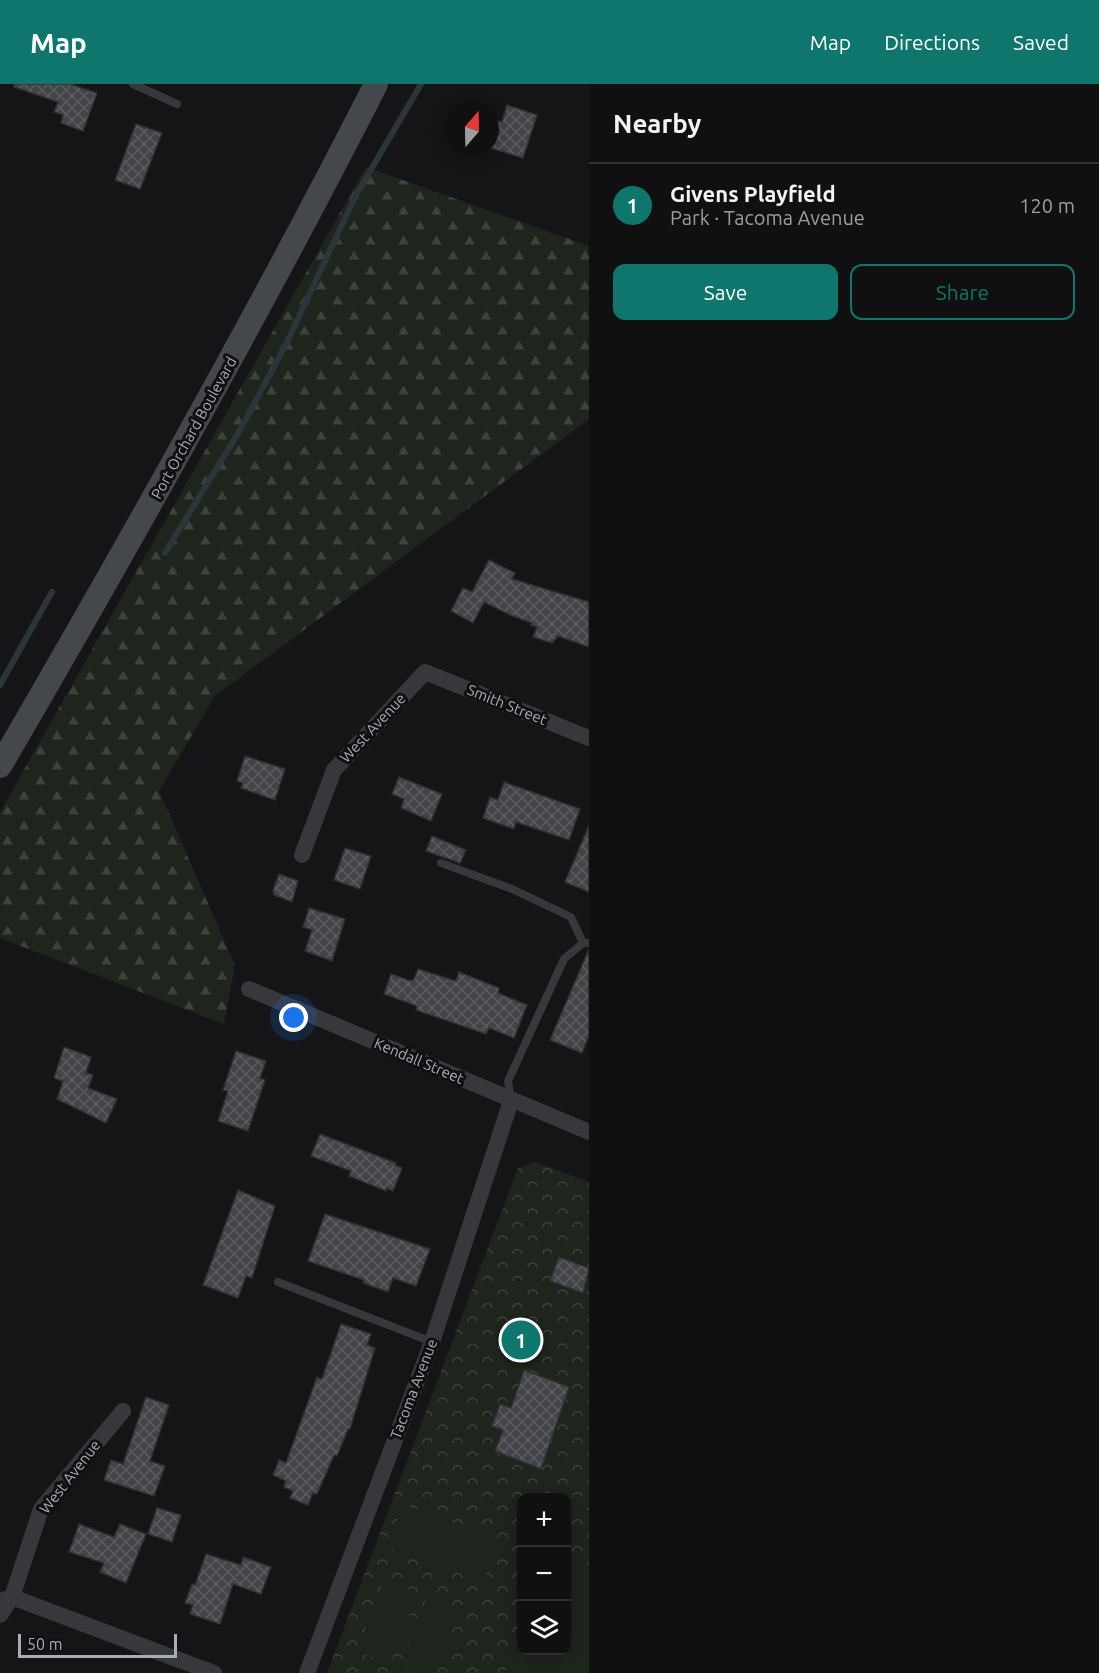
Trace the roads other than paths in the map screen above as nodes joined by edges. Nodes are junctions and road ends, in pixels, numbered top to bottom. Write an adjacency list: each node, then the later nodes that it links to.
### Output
1 (133, 84): 3 (lane)
2 (376, 84): 6 (main road, Port Orchard Boulevard)
3 (177, 104)
4 (425, 672): 5 (street, Smith Street); 7 (street, West Avenue)
5 (589, 738)
6 (0, 766)
7 (302, 855)
8 (441, 863): 9 (lane)
9 (586, 943): 11 (lane)
10 (249, 989): 11 (street, Kendall Street)
11 (512, 1101): 12 (street, Kendall Street); 14 (street, Tacoma Avenue)
12 (589, 1132)
13 (278, 1282): 14 (lane)
14 (432, 1342): 19 (street, Tacoma Avenue)
15 (123, 1411): 16 (street, West Avenue)
16 (6, 1599): 17 (street, West Avenue); 18 (street)
17 (0, 1615)
18 (213, 1673)
19 (307, 1673)

